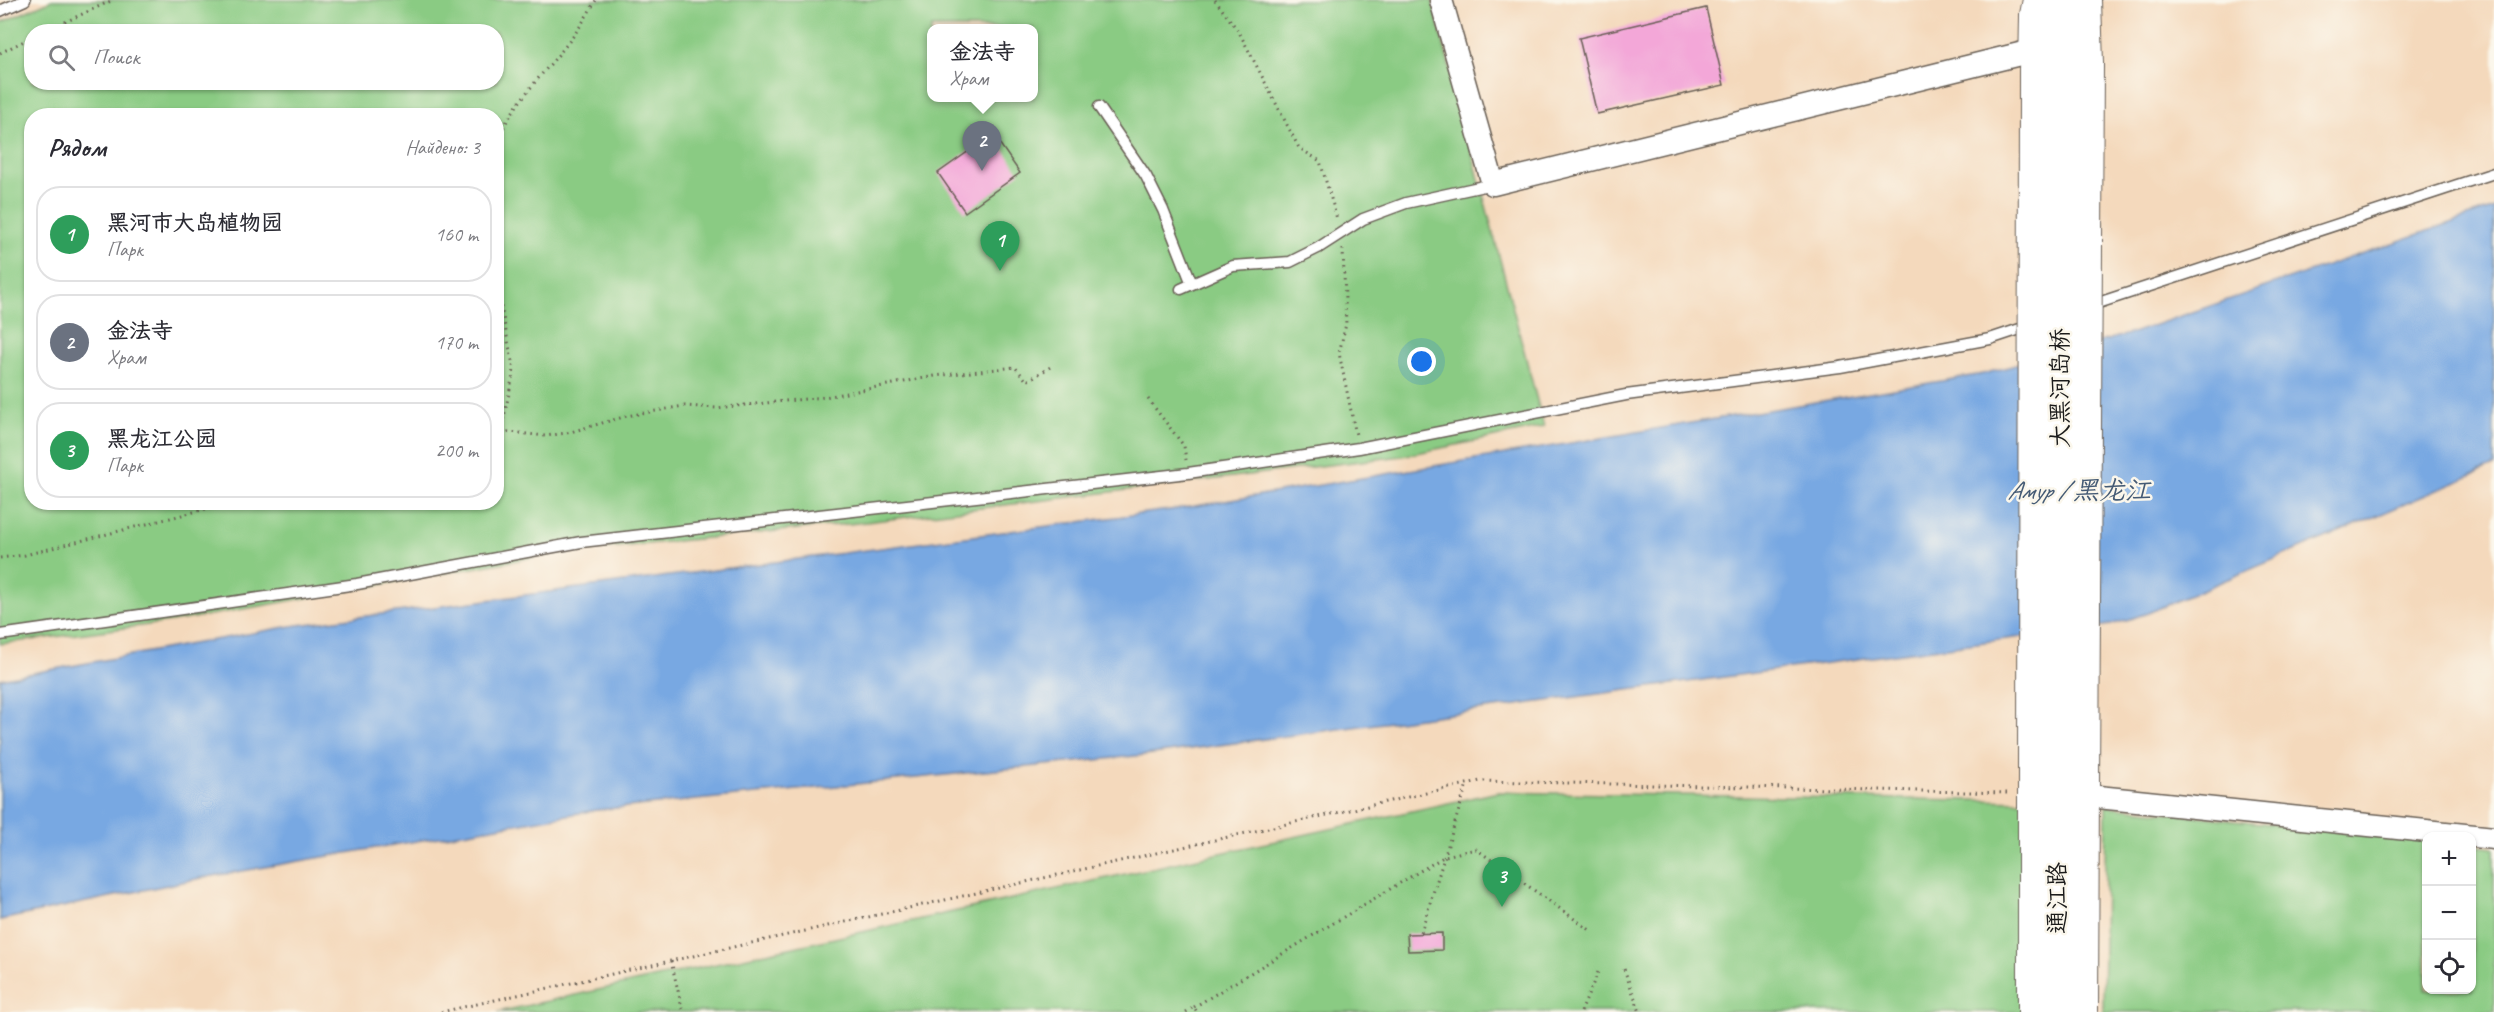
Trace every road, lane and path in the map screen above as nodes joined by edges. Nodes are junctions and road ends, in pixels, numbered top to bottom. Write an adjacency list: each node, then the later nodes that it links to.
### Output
1 (25, 0): 7 (lane)
2 (113, 0): 8 (path)
3 (596, 0): 13 (path)
4 (1215, 0): 16 (path)
5 (1441, 0): 15 (street)
6 (2062, 3): 11 (main road, 大黑河岛桥)
7 (0, 11)
8 (61, 24)
9 (24, 41): 10 (path)
10 (0, 53)
11 (2055, 63): 15 (street); 30 (main road, 大黑河岛桥, bridge)
12 (1099, 106): 17 (lane)
13 (504, 131)
14 (2494, 173): 24 (lane)
15 (1493, 184): 16 (lane)
16 (1340, 234): 17 (lane); 24 (path)
17 (1192, 284): 18 (lane)
18 (1181, 289)
19 (504, 322): 22 (path)
20 (1052, 366): 23 (path)
21 (1148, 399): 25 (path)
22 (504, 417)
23 (504, 431)
24 (1359, 448): 25 (lane)
25 (1188, 473): 28 (lane)
26 (202, 510): 27 (path)
27 (0, 558)
28 (0, 635)
29 (1467, 784): 30 (path); 32 (path); 35 (path)
30 (2058, 789): 31 (street); 45 (main road); 46 (main road, 通江路); 47 (main road)
31 (2494, 838)
32 (1445, 856): 33 (path); 34 (path); 38 (path)
33 (1590, 930)
34 (1421, 932)
35 (671, 961): 39 (path); 40 (path)
36 (1624, 969): 44 (path)
37 (1598, 972): 43 (path)
38 (1194, 1006): 41 (path); 42 (path)
39 (441, 1012)
40 (683, 1012)
41 (1186, 1012)
42 (1197, 1012)
43 (1581, 1012)
44 (1640, 1012)
45 (2034, 1012)
46 (2058, 1012)
47 (2082, 1012)

